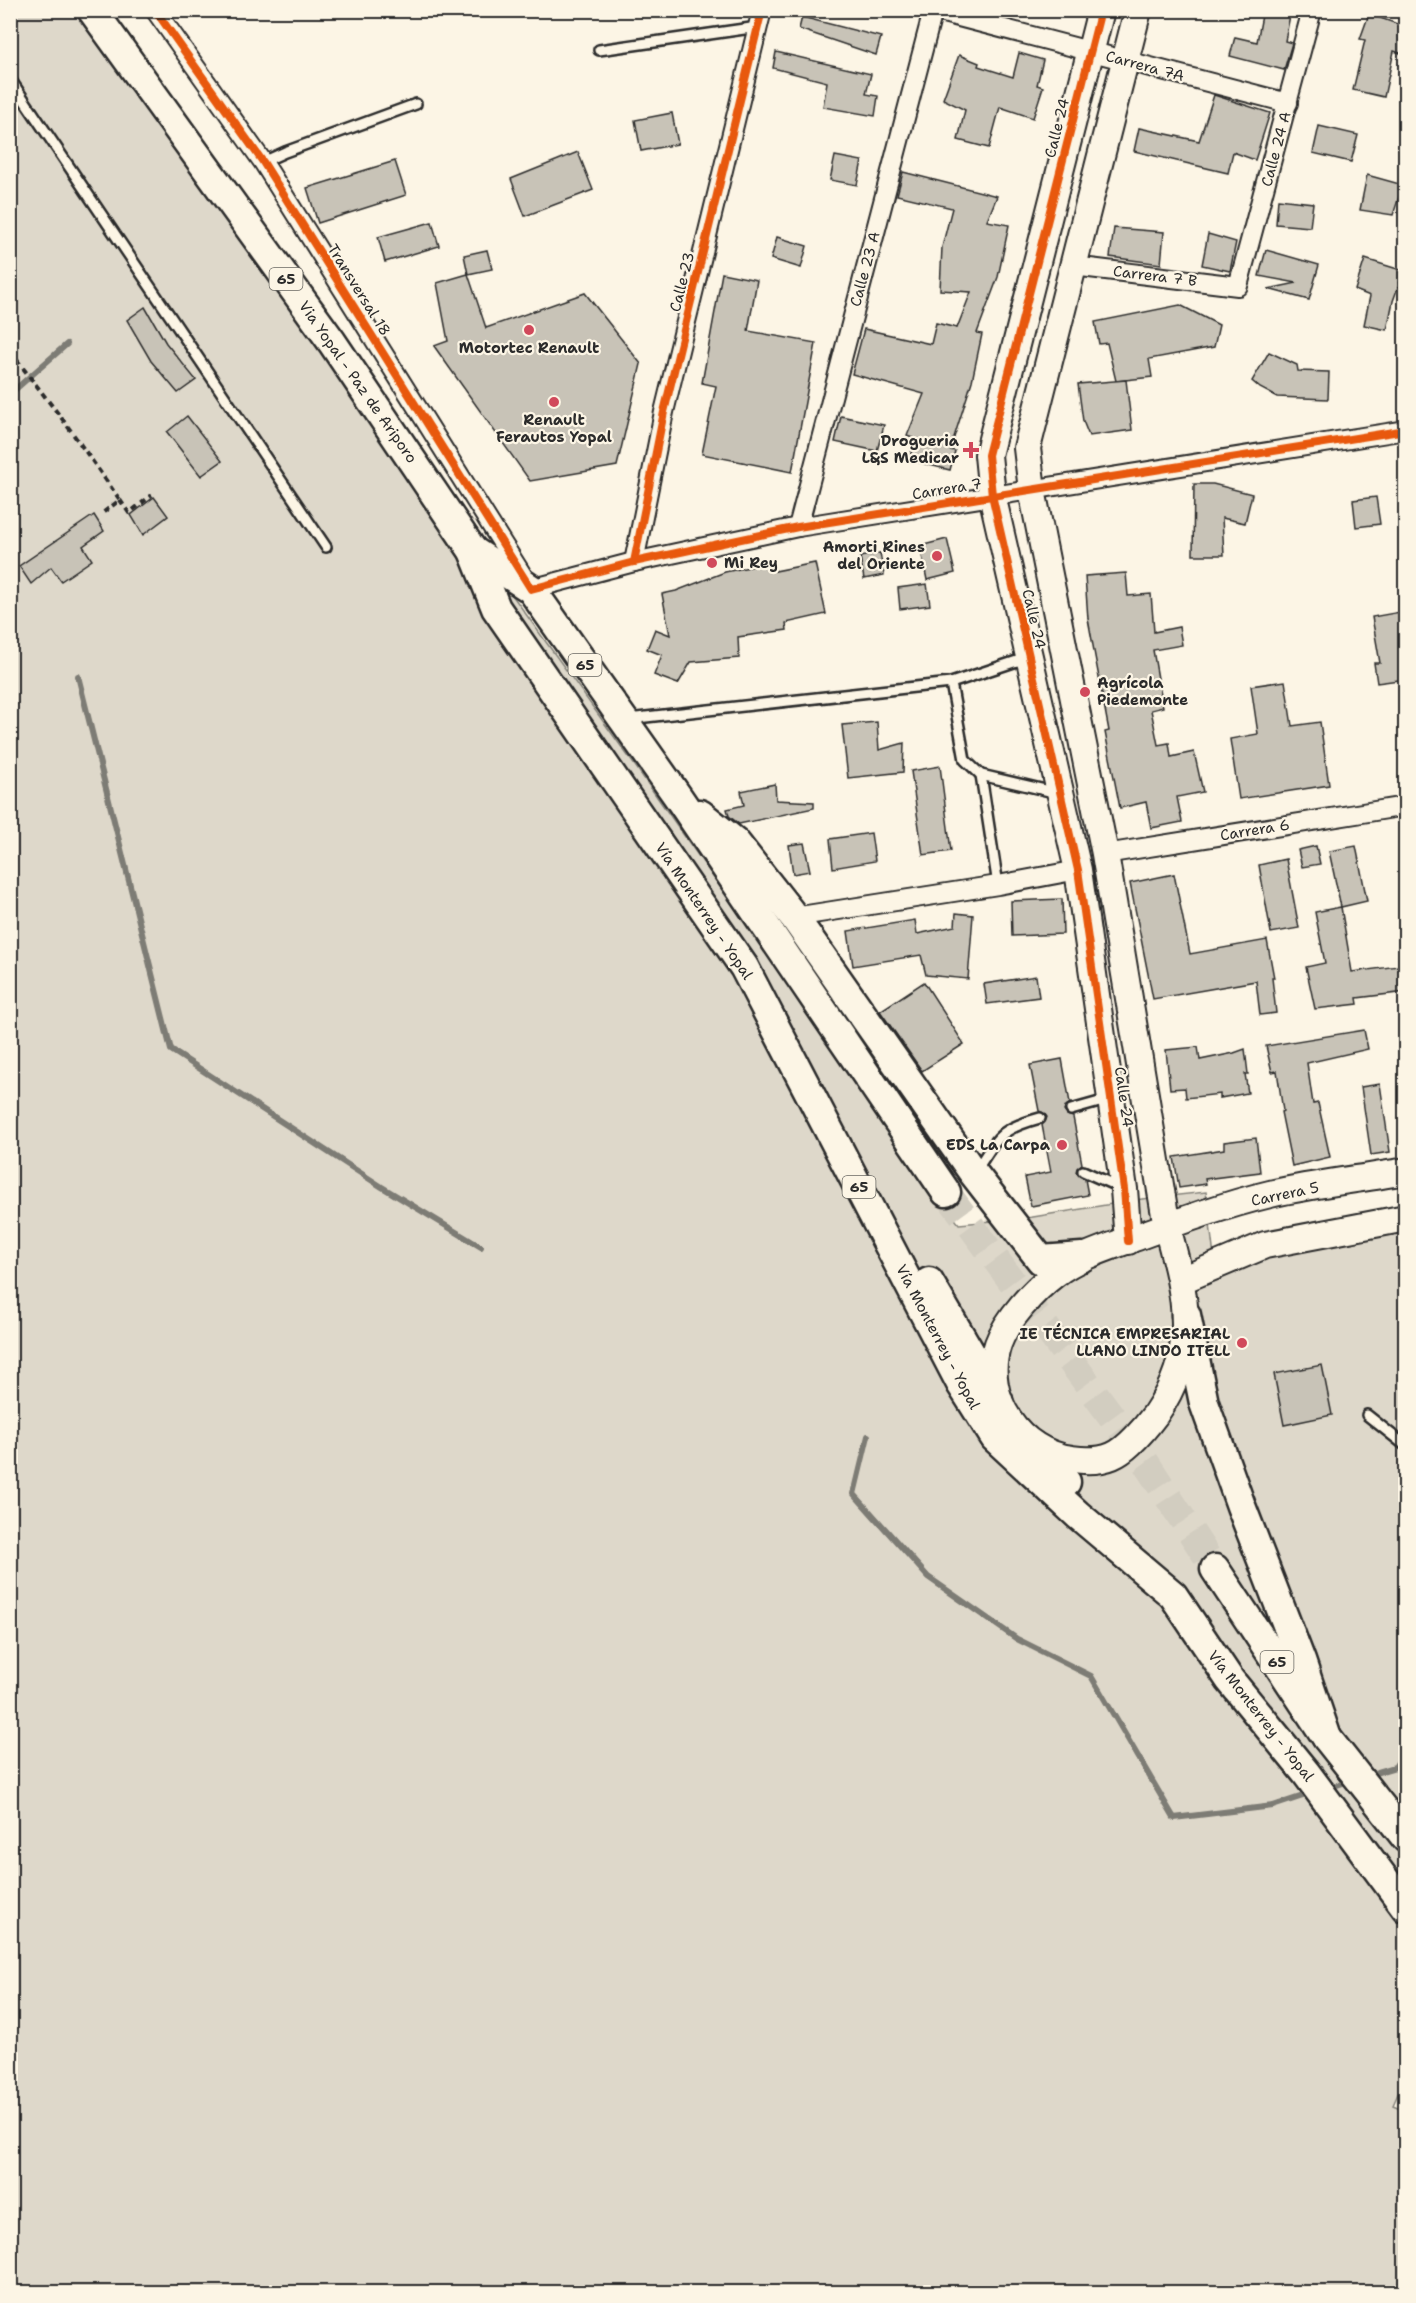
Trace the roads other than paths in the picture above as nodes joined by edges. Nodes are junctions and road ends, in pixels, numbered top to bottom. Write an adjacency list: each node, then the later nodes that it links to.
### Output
1 (92, 10): 22 (main road, Via Yopal - Paz de Ariporo / 65)
2 (155, 10): 14 (street, Transversal 18)
3 (1101, 10): 9 (street, Calle 24)
4 (1138, 10): 10 (street, Calle 24)
5 (1312, 10): 12 (street, Calle 24 A)
6 (932, 11): 9 (street, Carrera 7A); 20 (street, Calle 23 A)
7 (760, 19): 8 (lane); 23 (street, Calle 23)
8 (599, 50)
9 (1090, 51): 10 (street, Carrera 7A); 19 (street, Calle 24)
10 (1124, 60): 12 (street, Carrera 7A); 15 (street, Calle 24)
11 (10, 79): 21 (lane)
12 (1288, 103): 16 (street, Calle 24 A)
13 (416, 104): 14 (lane)
14 (263, 162): 24 (street, Transversal 18)
15 (1073, 266): 16 (street, Carrera 7 B); 18 (street, Calle 24)
16 (1238, 286)
17 (1406, 430): 18 (street, Carrera 7)
18 (1032, 490): 19 (street, Carrera 7); 32 (street, Calle 24)
19 (992, 495): 20 (street, Carrera 7); 25 (street, Calle 24)
20 (798, 527): 23 (street, Carrera 7)
21 (326, 547)
22 (473, 551): 24 (main road, 65); 36 (main road, Vía Monterrey - Yopal / 65)
23 (633, 562): 24 (street, Carrera 7)
24 (531, 589): 27 (main road, 65)
25 (1029, 657): 26 (lane); 29 (street, Calle 24)
26 (951, 683): 27 (lane); 28 (lane)
27 (623, 719): 30 (main road, 65)
28 (981, 775): 29 (lane); 34 (lane)
29 (1060, 793): 33 (street, Calle 24)
30 (678, 797): 35 (main road); 44 (main road, 65)
31 (1406, 806): 32 (street, Carrera 6)
32 (1105, 854): 46 (street, Calle 24)
33 (1078, 870): 34 (street); 37 (street, Calle 24)
34 (998, 885): 35 (street)
35 (794, 917): 42 (main road)
36 (744, 967): 51 (main road); 56 (main road, Vía Monterrey - Yopal / 65)
37 (1110, 1099): 38 (lane); 43 (street, Calle 24)
38 (1071, 1110)
39 (1041, 1118): 42 (lane)
40 (1083, 1171): 43 (lane)
41 (1406, 1172): 46 (street, Carrera 5)
42 (974, 1174): 48 (main road)
43 (1124, 1189): 47 (street, Calle 24)
44 (946, 1192)
45 (1406, 1218): 49 (street)
46 (1167, 1227): 47 (street); 49 (street)
47 (1128, 1241): 48 (street)
48 (1082, 1257): 51 (street)
49 (1182, 1280): 50 (street)
50 (1186, 1315): 53 (street); 57 (main road)
51 (998, 1400): 53 (street)
52 (1367, 1415): 54 (lane)
53 (1033, 1446): 56 (main road)
54 (1406, 1446)
55 (1215, 1569): 57 (main road, 65)
56 (1173, 1595): 59 (main road, Vía Monterrey - Yopal / 65)
57 (1333, 1746): 58 (main road, 65)
58 (1406, 1838)
59 (1406, 1908)

